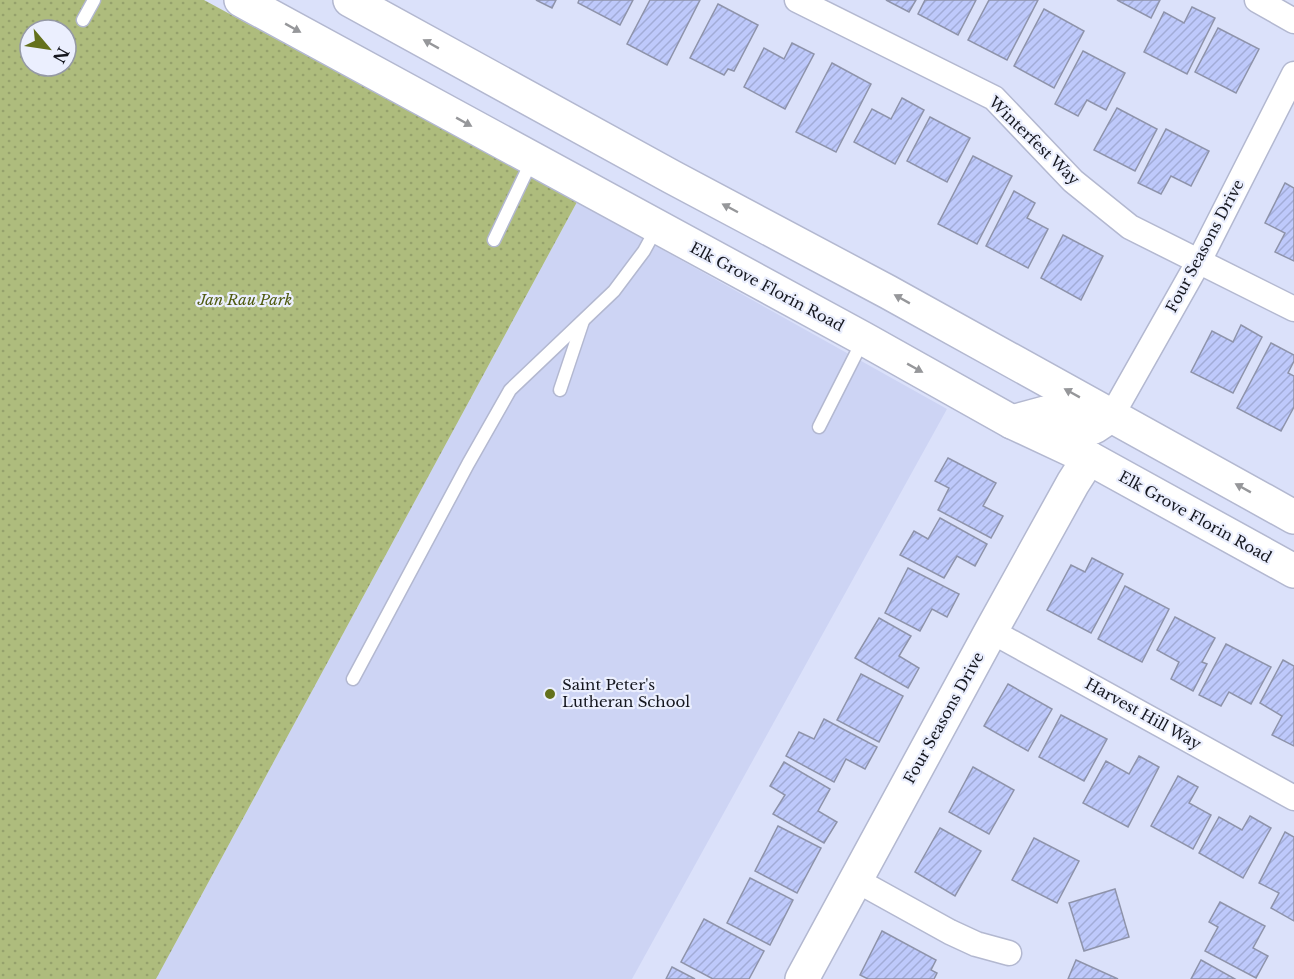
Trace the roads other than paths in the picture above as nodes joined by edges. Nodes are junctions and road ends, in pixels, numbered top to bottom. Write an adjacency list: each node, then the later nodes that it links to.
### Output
1 (94, 0): 6 (lane)
2 (241, 0): 9 (main road, Elk Grove Florin Road, one-way to 9)
3 (350, 0): 17 (main road, one-way to 3)
4 (797, 0): 12 (street, Winterfest Way)
5 (1257, 0): 7 (street)
6 (83, 20)
7 (1294, 21)
8 (1294, 74): 12 (street, Four Seasons Drive)
9 (533, 160): 10 (main road, Elk Grove Florin Road); 11 (lane)
10 (657, 228): 14 (lane); 15 (main road, Elk Grove Florin Road)
11 (494, 240)
12 (1199, 261): 13 (street, Winterfest Way); 17 (street, Four Seasons Drive)
13 (1294, 309)
14 (585, 317): 16 (lane); 25 (lane)
15 (864, 339): 18 (main road, Elk Grove Florin Road, one-way to 18); 19 (lane)
16 (560, 390)
17 (1112, 415): 18 (main road); 21 (main road, one-way to 17)
18 (1012, 422): 20 (main road, Elk Grove Florin Road)
19 (819, 427)
20 (1089, 458): 22 (main road); 23 (main road, Elk Grove Florin Road); 24 (main road, Four Seasons Drive)
21 (1294, 517)
22 (1294, 549)
23 (1294, 571)
24 (992, 631): 26 (street, Harvest Hill Way); 27 (main road, Four Seasons Drive)
25 (352, 679)
26 (1294, 798)
27 (856, 880): 28 (street); 29 (main road, Four Seasons Drive)
28 (1009, 953)
29 (802, 979)

